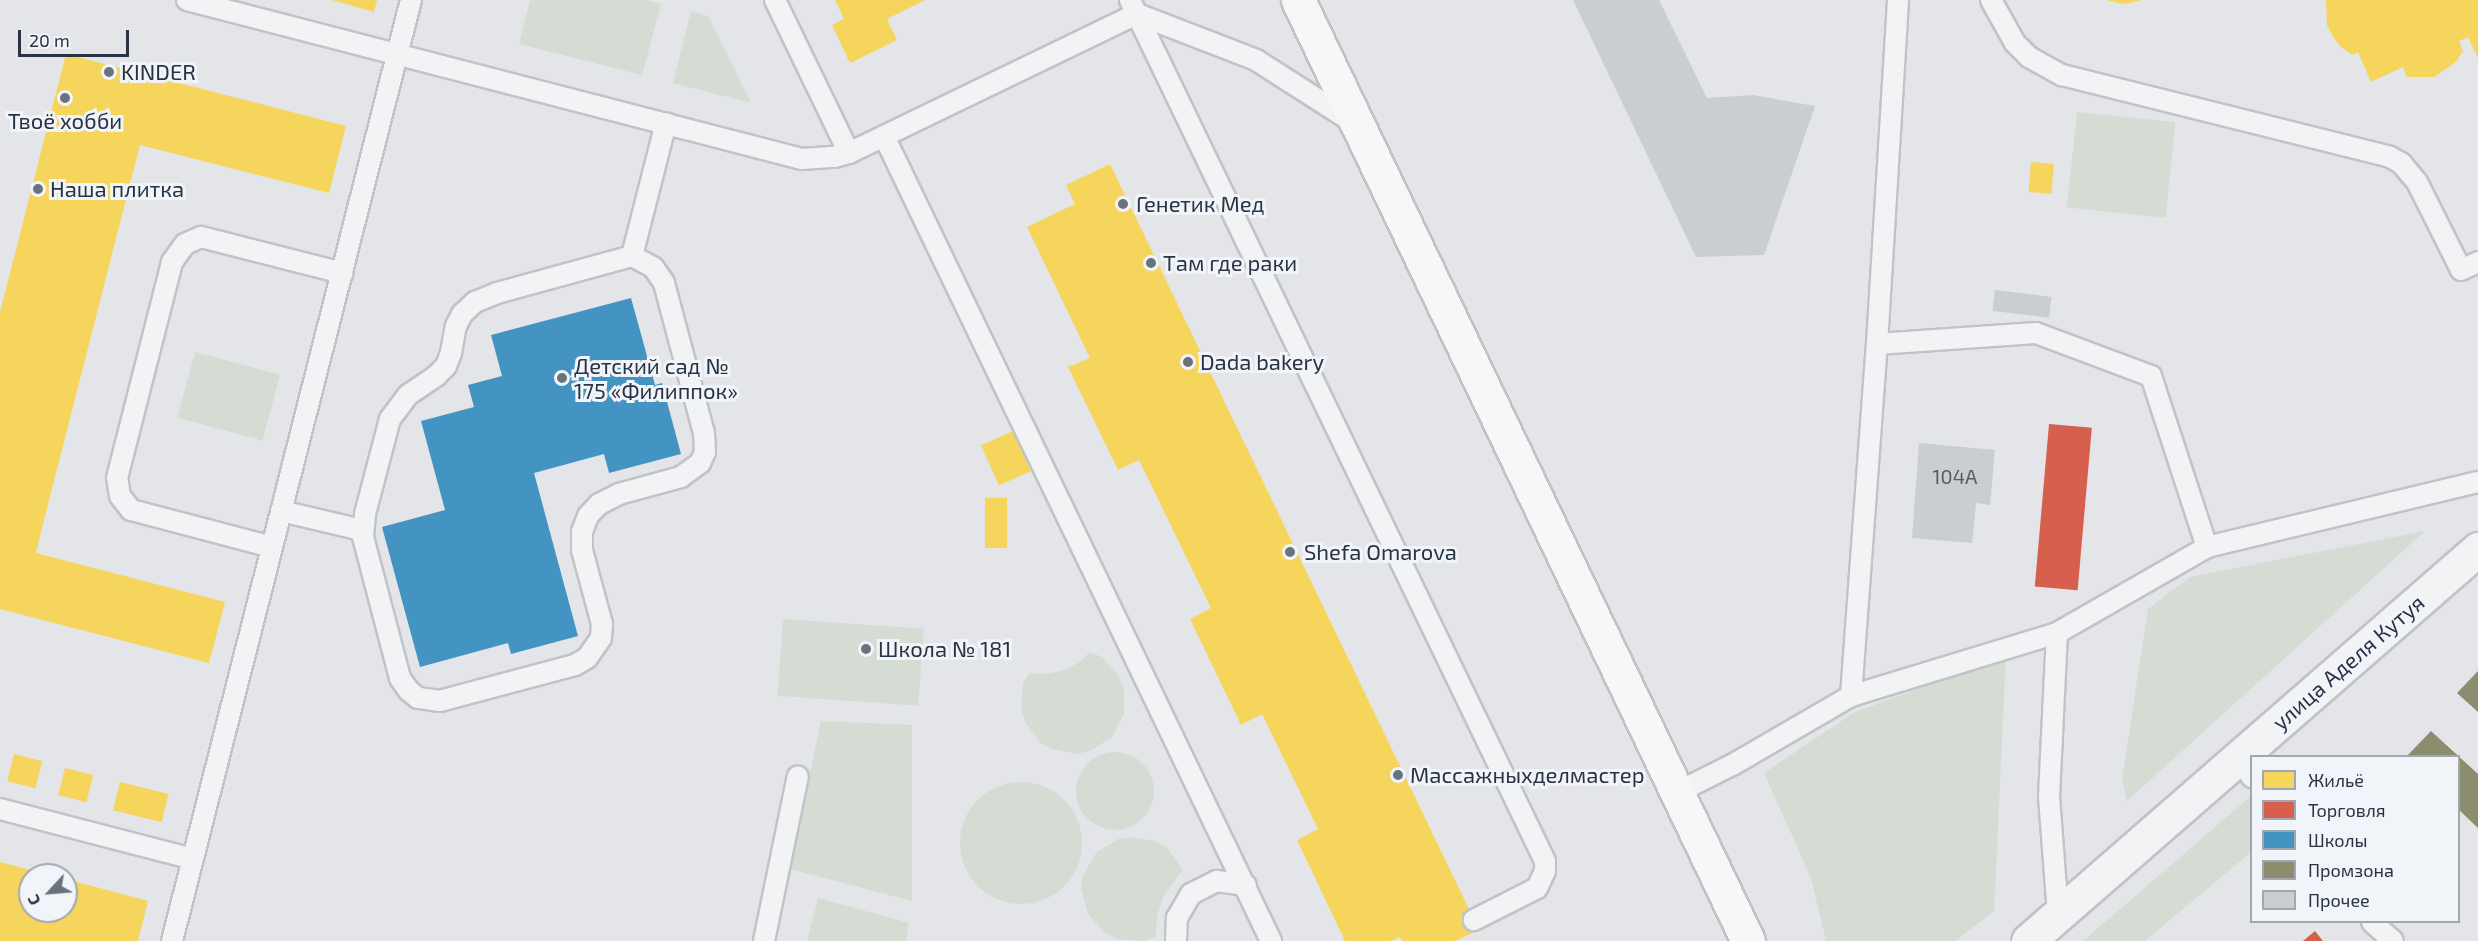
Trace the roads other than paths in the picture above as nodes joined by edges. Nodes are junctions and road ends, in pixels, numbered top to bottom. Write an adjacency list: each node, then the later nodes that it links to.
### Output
1 (187, 0): 8 (lane)
2 (411, 0): 8 (lane)
3 (776, 0): 12 (lane)
4 (1298, 0): 10 (main road)
5 (1898, 0): 16 (lane)
6 (1991, 0): 14 (lane)
7 (1133, 7): 10 (lane); 11 (lane); 33 (lane)
8 (397, 54): 9 (lane); 15 (lane)
9 (666, 123): 12 (lane); 13 (lane)
10 (1358, 125): 28 (main road)
11 (884, 136): 12 (lane); 31 (lane)
12 (849, 153)
13 (632, 256): 19 (lane); 19 (lane)
14 (2478, 262)
15 (342, 273): 18 (lane); 20 (lane)
16 (1877, 344): 21 (lane); 24 (lane)
17 (2478, 482): 21 (lane)
18 (282, 511): 19 (lane); 20 (lane)
19 (362, 530)
20 (272, 547): 30 (lane)
21 (2207, 547): 23 (lane)
22 (2478, 549): 25 (street, улица Аделя Кутуя)
23 (2057, 633): 24 (lane); 32 (lane)
24 (1851, 696): 28 (lane)
25 (2259, 755)
26 (2245, 768): 32 (street, улица Аделя Кутуя)
27 (798, 776): 36 (lane)
28 (1678, 792): 39 (main road)
29 (0, 809): 30 (lane)
30 (193, 859): 35 (lane)
31 (1246, 885): 37 (lane); 38 (lane)
32 (2058, 913): 40 (street, улица Аделя Кутуя)
33 (1474, 920)
34 (2374, 923): 41 (lane)
35 (172, 941)
36 (764, 941)
37 (1176, 941)
38 (1271, 941)
39 (1748, 941)
40 (2028, 941)
41 (2393, 941)

